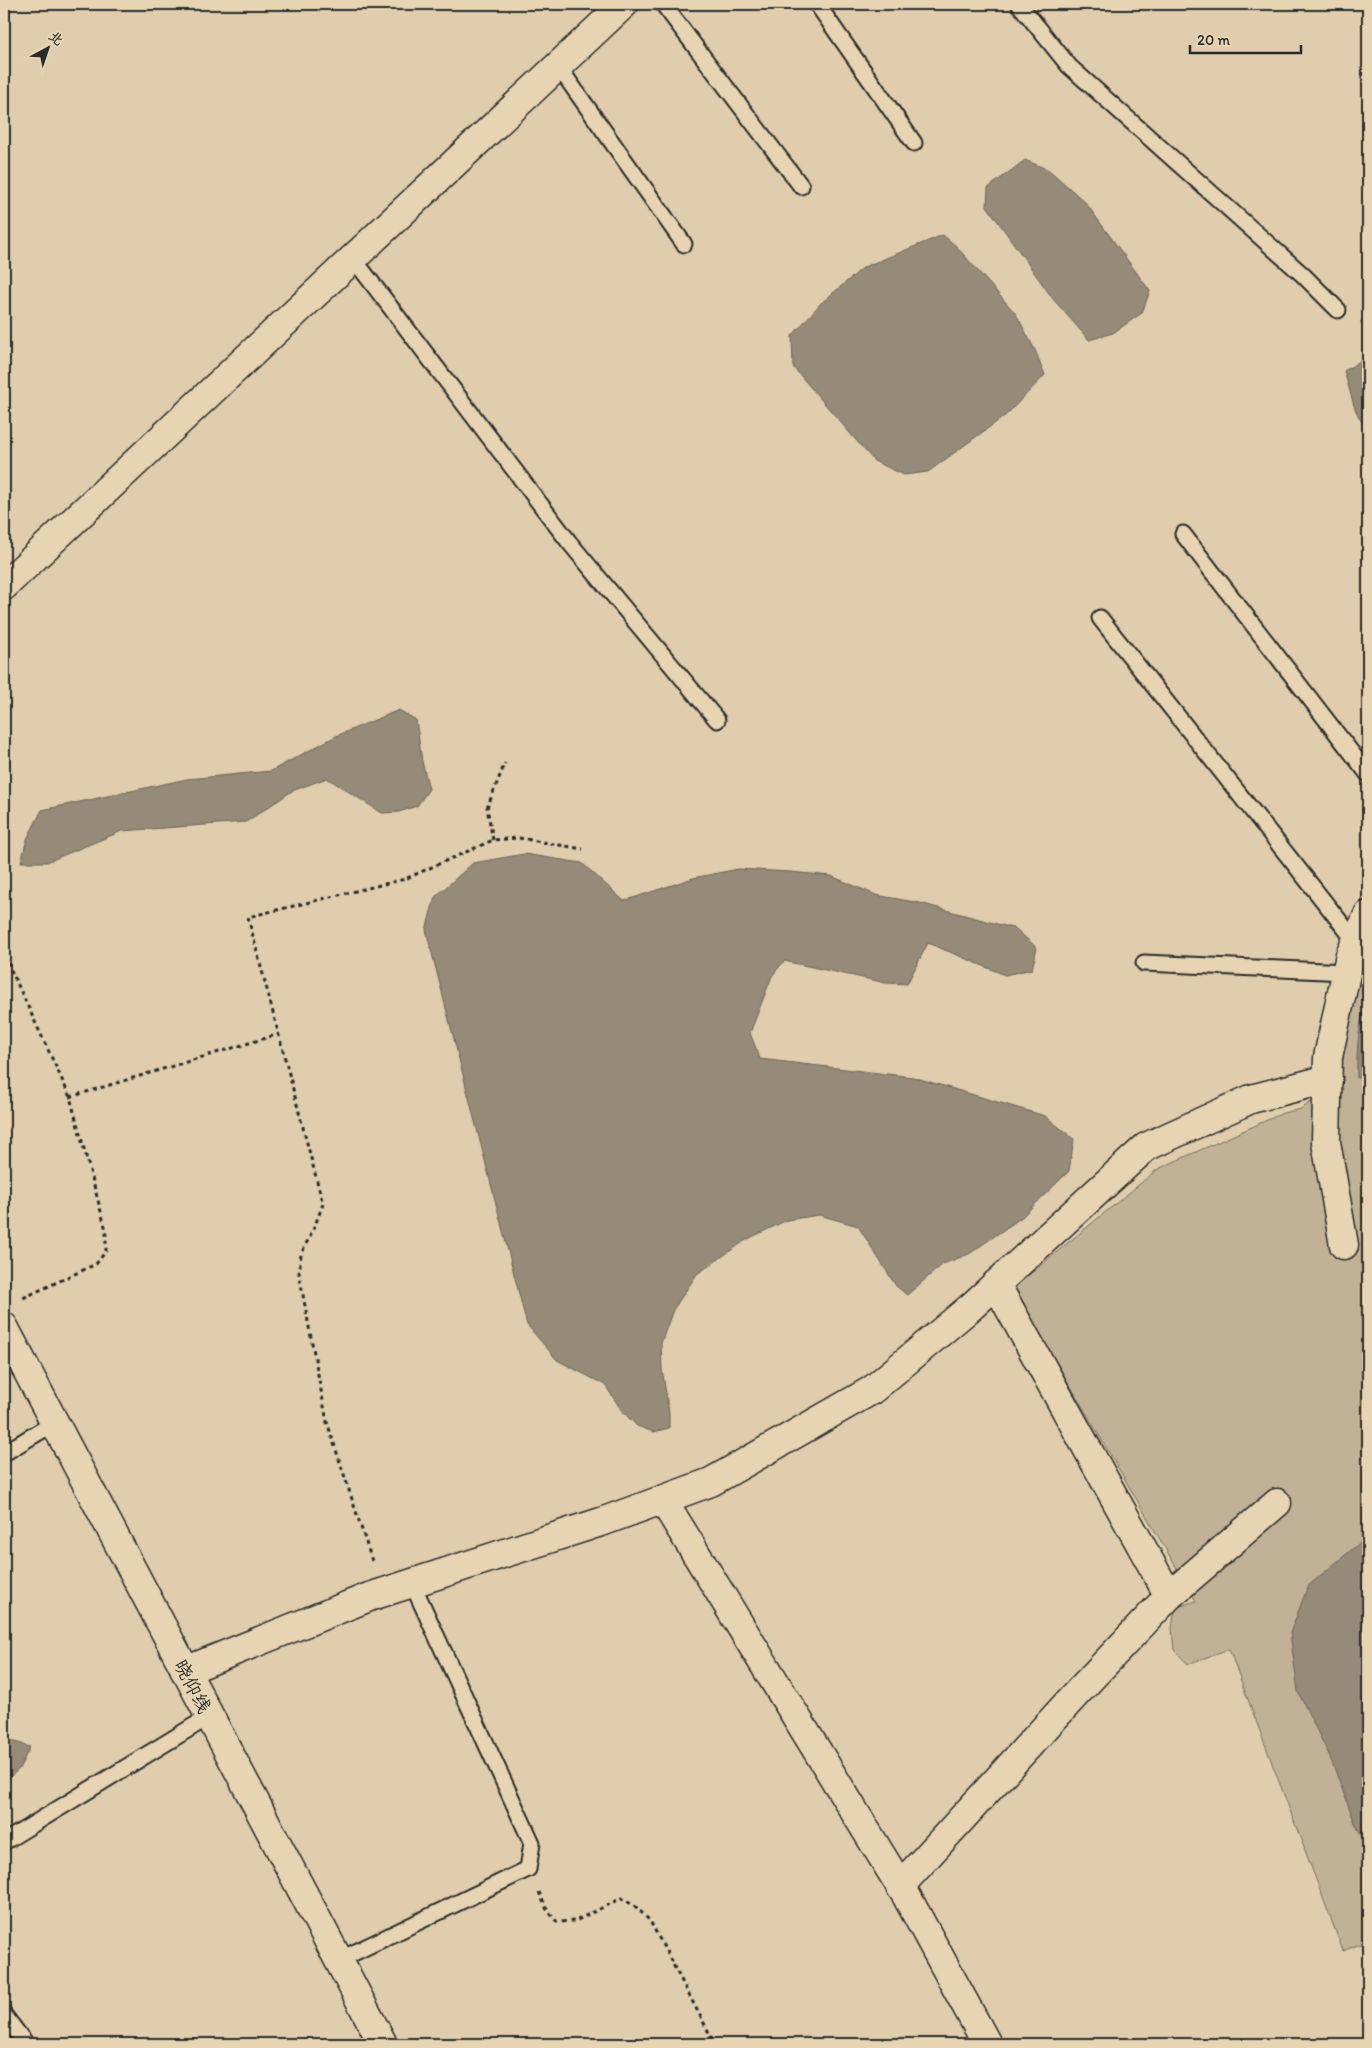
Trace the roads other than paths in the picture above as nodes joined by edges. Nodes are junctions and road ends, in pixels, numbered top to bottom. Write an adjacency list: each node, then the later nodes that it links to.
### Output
1 (624, 4): 5 (street)
2 (663, 4): 7 (lane)
3 (817, 4): 6 (lane)
4 (1019, 4): 10 (lane)
5 (558, 66): 8 (lane); 9 (street)
6 (914, 143)
7 (801, 186)
8 (684, 244)
9 (353, 258): 12 (street); 14 (lane)
10 (1338, 310)
11 (1182, 534): 15 (lane)
12 (4, 586)
13 (1100, 618): 17 (lane)
14 (717, 720)
15 (1368, 774)
16 (1368, 915): 17 (street)
17 (1356, 942): 19 (street)
18 (1144, 963): 19 (lane)
19 (1346, 972): 20 (street)
20 (1328, 1079): 21 (street); 22 (street)
21 (1344, 1245)
22 (996, 1284): 26 (street); 29 (street)
23 (8, 1315): 24 (street, 晓仰线)
24 (54, 1423): 25 (lane); 30 (street, 晓仰线)
25 (4, 1453)
26 (663, 1500): 28 (street); 33 (street)
27 (1277, 1503): 29 (street)
28 (412, 1583): 30 (street); 34 (lane)
29 (1169, 1596): 33 (street)
30 (185, 1671): 31 (street, 晓仰线)
31 (210, 1716): 32 (lane); 34 (street, 晓仰线)
32 (4, 1842)
33 (900, 1886): 38 (street)
34 (339, 1960): 37 (street, 晓仰线)
35 (4, 2015): 36 (lane)
36 (26, 2044)
37 (383, 2044)
38 (987, 2044)

